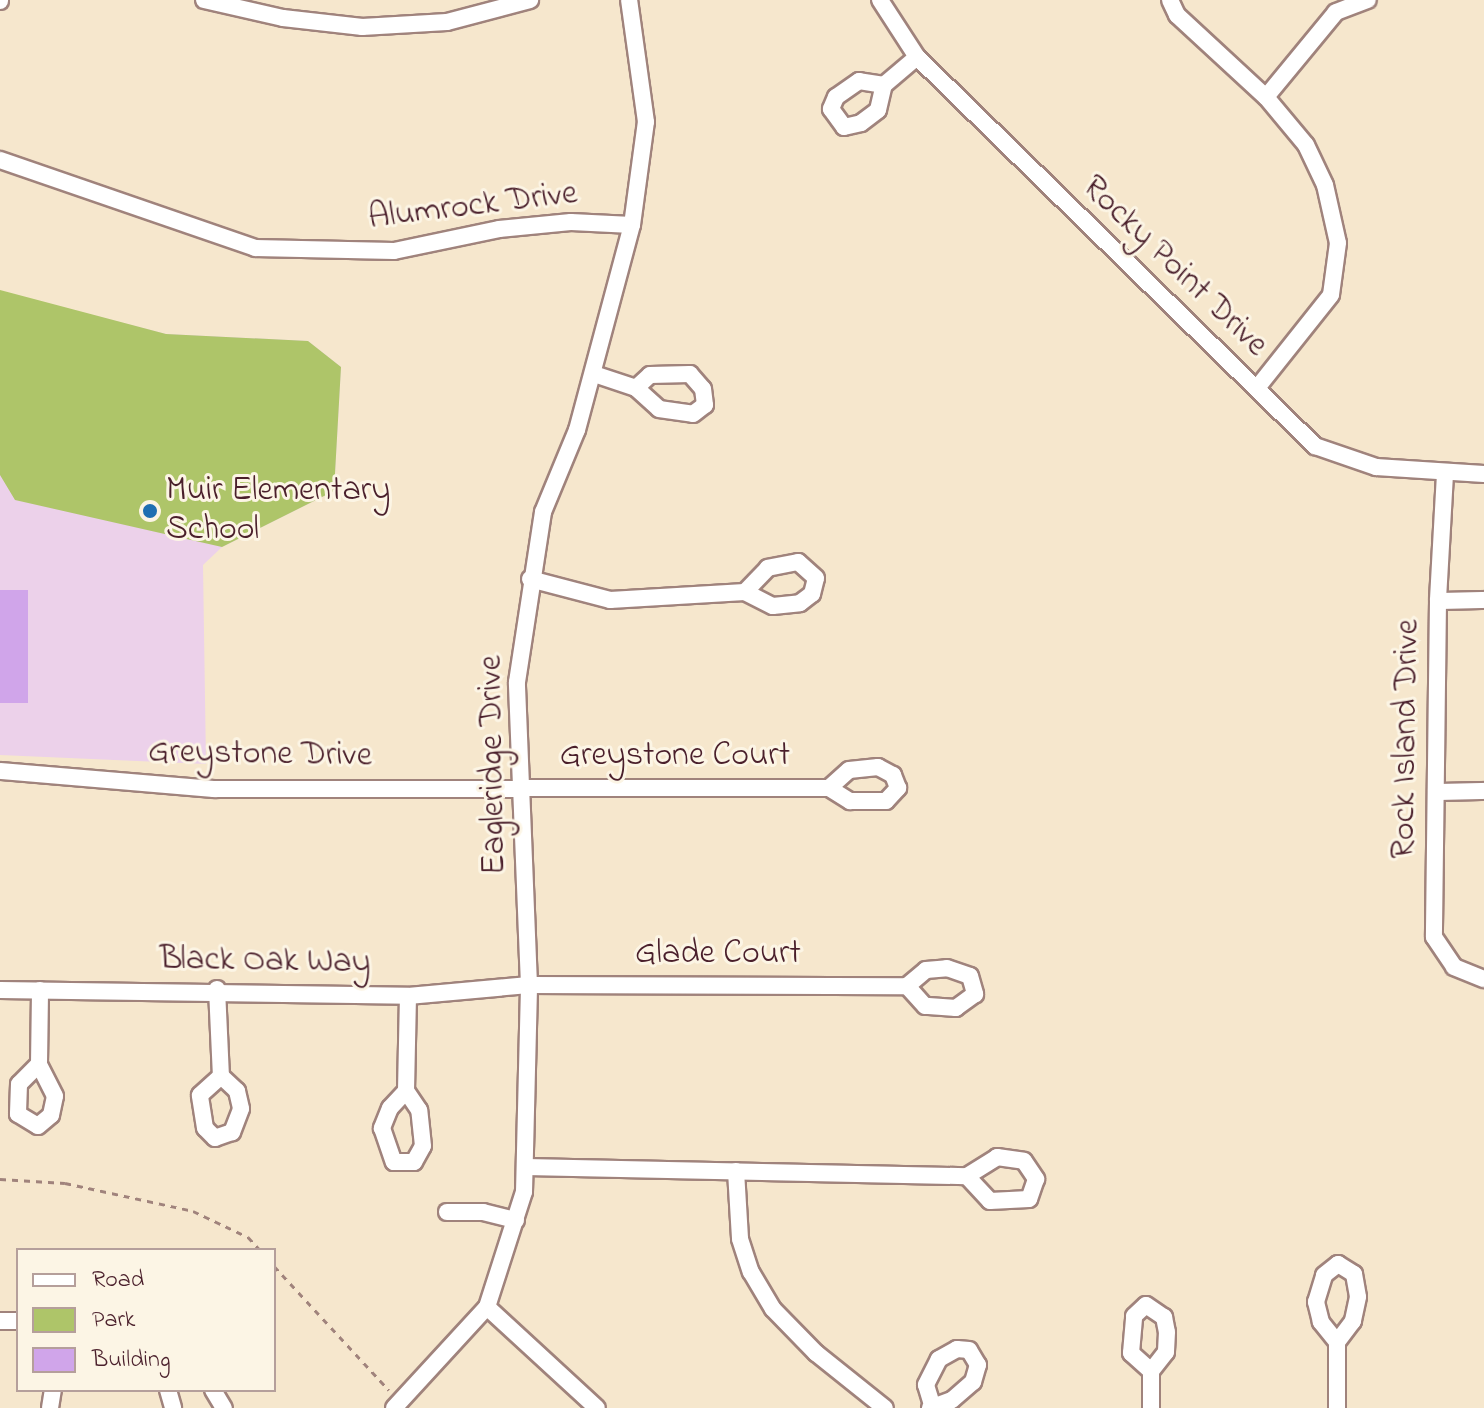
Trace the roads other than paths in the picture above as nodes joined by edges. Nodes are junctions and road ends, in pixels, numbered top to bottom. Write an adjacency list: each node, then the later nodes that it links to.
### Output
1 (204, 0): 2 (street)
2 (530, 0)
3 (629, 0): 12 (street, Eagleridge Drive)
4 (880, 0): 8 (street, Rocky Point Drive)
5 (1170, 0): 10 (street)
6 (1368, 0): 7 (street)
7 (1334, 6): 10 (street)
8 (917, 57): 9 (street); 15 (street, Rocky Point Drive)
9 (884, 85)
10 (1266, 97): 15 (street)
11 (0, 160): 12 (street, Alumrock Drive)
12 (632, 225): 13 (street, Eagleridge Drive)
13 (594, 374): 14 (street); 18 (street, Eagleridge Drive)
14 (636, 388)
15 (1257, 388): 16 (street, Rocky Point Drive)
16 (1445, 474): 17 (street, Rocky Point Drive); 21 (street, Rock Island Drive)
17 (1484, 474)
18 (530, 579): 19 (street); 23 (street, Eagleridge Drive)
19 (745, 592)
20 (1484, 600): 21 (street)
21 (1438, 601): 26 (street, Rock Island Drive)
22 (0, 771): 23 (street, Greystone Drive)
23 (520, 786): 24 (street, Greystone Court); 28 (street, Eagleridge Drive)
24 (829, 788)
25 (1484, 791): 26 (street)
26 (1436, 792): 27 (street, Rock Island Drive)
27 (1484, 979)
28 (529, 985): 29 (street, Glade Court); 33 (street, Black Oak Way); 37 (street, Eagleridge Drive)
29 (907, 986)
30 (217, 989): 32 (street, Black Oak Way); 33 (street, Black Oak Way); 35 (street)
31 (0, 990): 32 (street, Black Oak Way)
32 (40, 990): 34 (street)
33 (408, 996): 36 (street)
34 (39, 1064)
35 (221, 1076)
36 (406, 1091)
37 (526, 1167): 38 (street); 41 (street, Eagleridge Drive)
38 (736, 1171): 39 (street); 47 (street)
39 (967, 1176)
40 (447, 1212): 41 (street)
41 (516, 1220): 42 (street, Eagleridge Drive)
42 (487, 1307): 45 (street, Eagleridge Drive); 46 (street)
43 (1337, 1342): 49 (street)
44 (1151, 1371): 48 (street)
45 (397, 1404)
46 (597, 1408)
47 (885, 1408)
48 (1151, 1408)
49 (1337, 1408)

